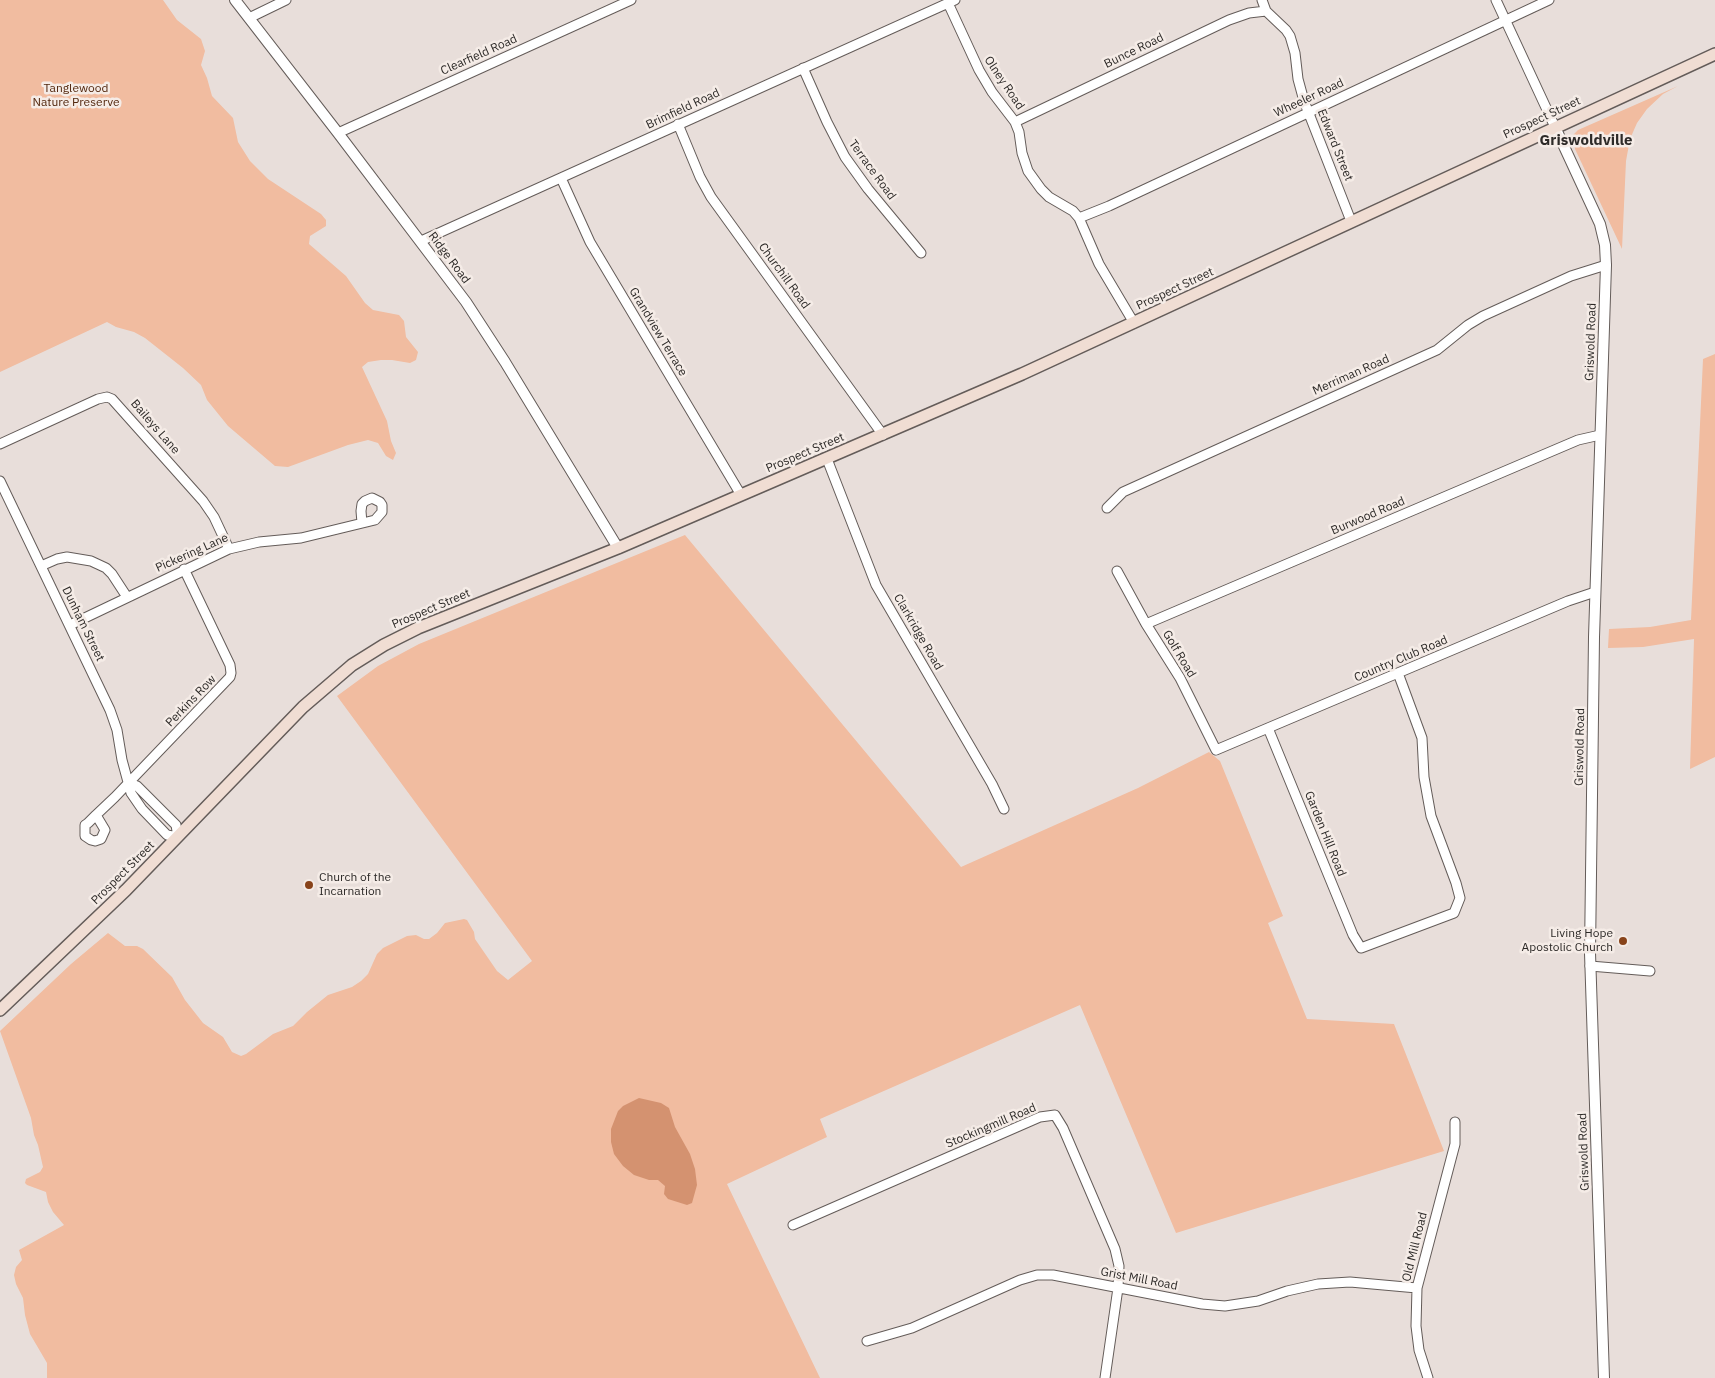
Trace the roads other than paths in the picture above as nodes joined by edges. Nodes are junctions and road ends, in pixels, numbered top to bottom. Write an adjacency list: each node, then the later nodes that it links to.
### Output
1 (235, 0): 9 (street, Ridge Road)
2 (286, 0): 9 (street)
3 (631, 0): 17 (street, Clearfield Road)
4 (1262, 0): 8 (street, Edward Street)
5 (1496, 0): 10 (street)
6 (1549, 0): 10 (street, Wheeler Road)
7 (951, 2): 12 (street, Brimfield Road); 14 (street, Olney Road)
8 (1266, 11): 13 (street, Edward Street); 14 (street, Bunce Road)
9 (249, 18): 17 (street, Ridge Road)
10 (1505, 20): 13 (street, Wheeler Road); 16 (street)
11 (1715, 54): 16 (main road, Prospect Street)
12 (803, 68): 15 (street, Brimfield Road); 22 (street, Terrace Road)
13 (1308, 112): 19 (street, Wheeler Road); 20 (street, Edward Street)
14 (1015, 122): 19 (street, Olney Road)
15 (678, 124): 18 (street, Brimfield Road); 25 (street, Churchill Road)
16 (1555, 127): 20 (main road, Prospect Street); 23 (street, Griswold Road)
17 (338, 133): 21 (street, Ridge Road)
18 (561, 178): 21 (street, Brimfield Road); 30 (street, Grandview Terrace)
19 (1079, 218): 24 (street, Olney Road)
20 (1350, 221): 24 (main road, Prospect Street)
21 (421, 241): 33 (street, Ridge Road)
22 (920, 253)
23 (1606, 266): 26 (street, Griswold Road); 31 (street, Merriman Road)
24 (1134, 323): 25 (main road, Prospect Street)
25 (883, 435): 28 (main road, Prospect Street)
26 (1600, 435): 38 (street, Griswold Road); 40 (street, Burwood Road)
27 (0, 444): 34 (street, Baileys Lane)
28 (827, 459): 30 (main road, Prospect Street); 46 (street, Clarkridge Road)
29 (0, 481): 35 (street, Dunham Street)
30 (741, 496): 33 (main road, Prospect Street)
31 (1108, 508)
32 (362, 523): 34 (street, Pickering Lane)
33 (618, 548): 48 (main road, Prospect Street)
34 (229, 549): 36 (street, Pickering Lane)
35 (41, 566): 39 (street); 41 (street, Dunham Street)
36 (184, 569): 39 (street, Pickering Lane); 45 (street, Perkins Row)
37 (1117, 571): 40 (street, Golf Road)
38 (1595, 592): 42 (street, Country Club Road); 49 (street, Griswold Road)
39 (127, 597): 41 (street, Pickering Lane)
40 (1146, 624): 44 (street, Golf Road)
41 (70, 625): 45 (street, Dunham Street)
42 (1398, 674): 43 (street, Country Club Road); 43 (street, Garden Hill Road)
43 (1268, 728): 44 (street, Country Club Road)
44 (1216, 750)
45 (129, 783): 47 (street); 48 (street)
46 (1004, 809)
47 (96, 815)
48 (178, 837): 51 (main road, Prospect Street)
49 (1590, 966): 50 (street); 59 (street, Griswold Road)
50 (1650, 971)
51 (0, 1010)
52 (1455, 1122): 55 (street, Old Mill Road)
53 (793, 1225): 54 (street, Stockingmill Road)
54 (1118, 1288): 55 (street, Grist Mill Road); 56 (street, Grist Mill Road); 57 (street, Stockingmill Road)
55 (1417, 1288): 58 (street, Old Mill Road)
56 (867, 1341)
57 (1105, 1378)
58 (1428, 1378)
59 (1604, 1378)

